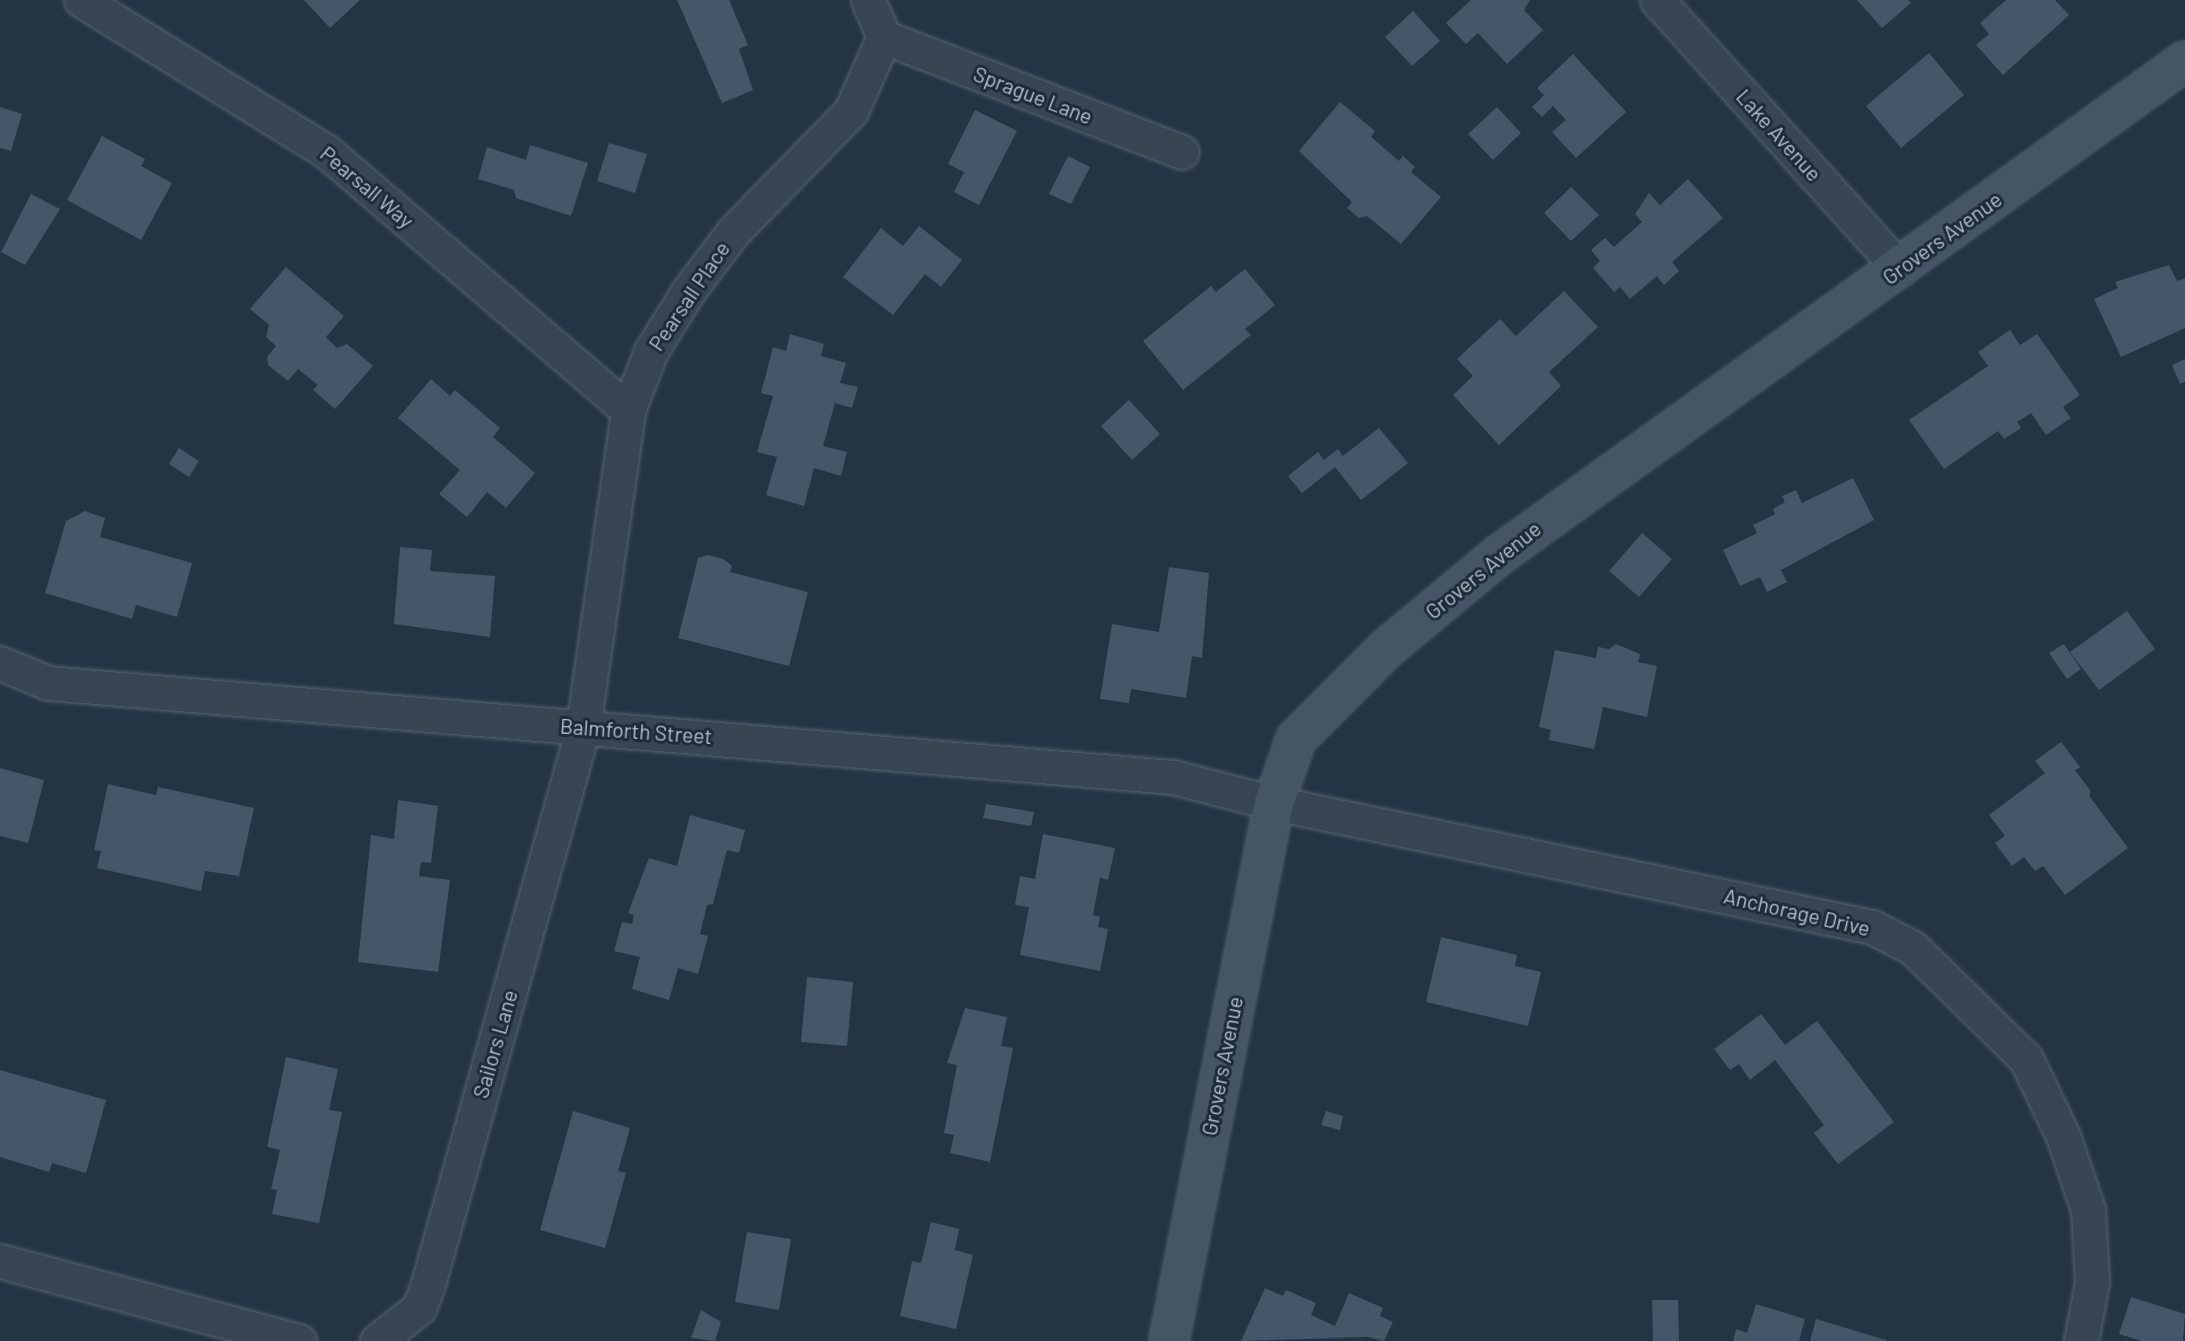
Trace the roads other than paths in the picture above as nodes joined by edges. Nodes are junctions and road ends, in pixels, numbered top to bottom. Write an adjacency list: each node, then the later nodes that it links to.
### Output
1 (81, 0): 8 (street, Pearsall Way)
2 (868, 0): 4 (street)
3 (1657, 0): 7 (street, Lake Avenue)
4 (884, 37): 6 (street, Sprague Lane); 8 (street, Pearsall Place)
5 (2185, 61): 7 (street, Grovers Avenue)
6 (1182, 152)
7 (1900, 269): 11 (street, Grovers Avenue)
8 (628, 410): 10 (street, Pearsall Place)
9 (0, 663): 10 (street, Balmforth Street)
10 (583, 728): 11 (street, Balmforth Street); 14 (street, Sailors Lane)
11 (1274, 803): 15 (street, Grovers Avenue); 16 (street, Anchorage Drive)
12 (0, 1261): 13 (street)
13 (299, 1341)
14 (377, 1341)
15 (1169, 1341)
16 (2081, 1341)

